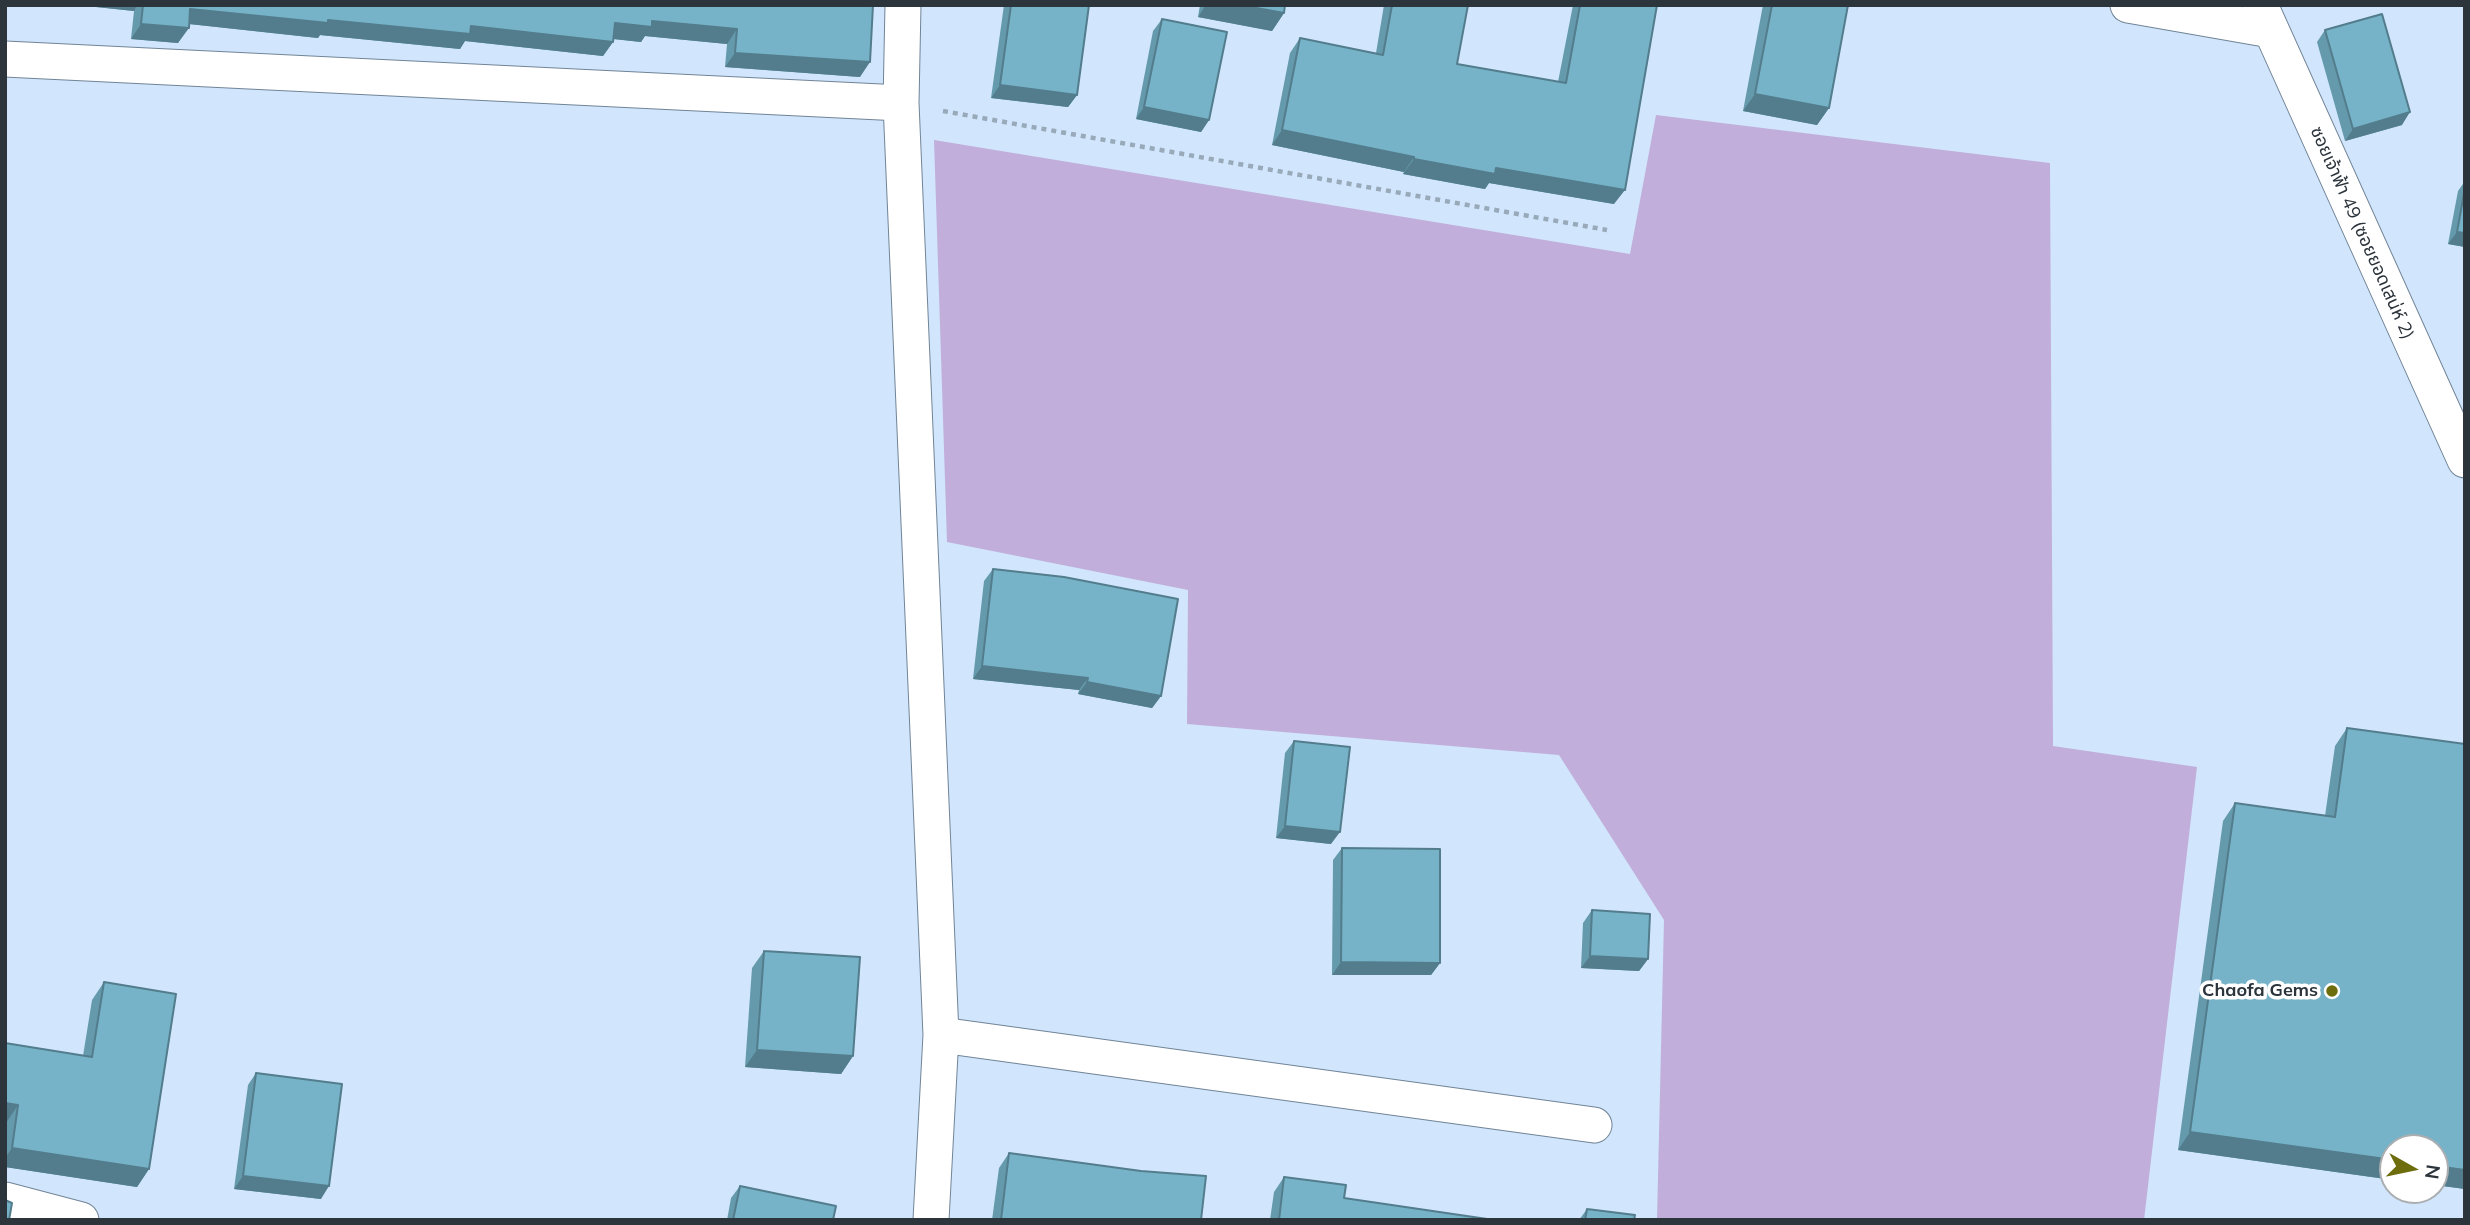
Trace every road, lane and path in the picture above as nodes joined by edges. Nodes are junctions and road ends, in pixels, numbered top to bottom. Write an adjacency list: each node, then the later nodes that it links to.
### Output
1 (903, 5): 5 (street)
2 (2128, 5): 3 (street)
3 (2266, 17): 7 (street, ซอยเจ้าฟ้า 49 (ซอยยอดเสน่ห์ 2))
4 (5, 59): 5 (street)
5 (901, 103): 6 (path); 8 (street)
6 (1607, 230)
7 (2465, 460)
8 (941, 1035): 9 (street); 12 (street)
9 (1594, 1125)
10 (5, 1200): 11 (street)
11 (81, 1220)
12 (932, 1220)

